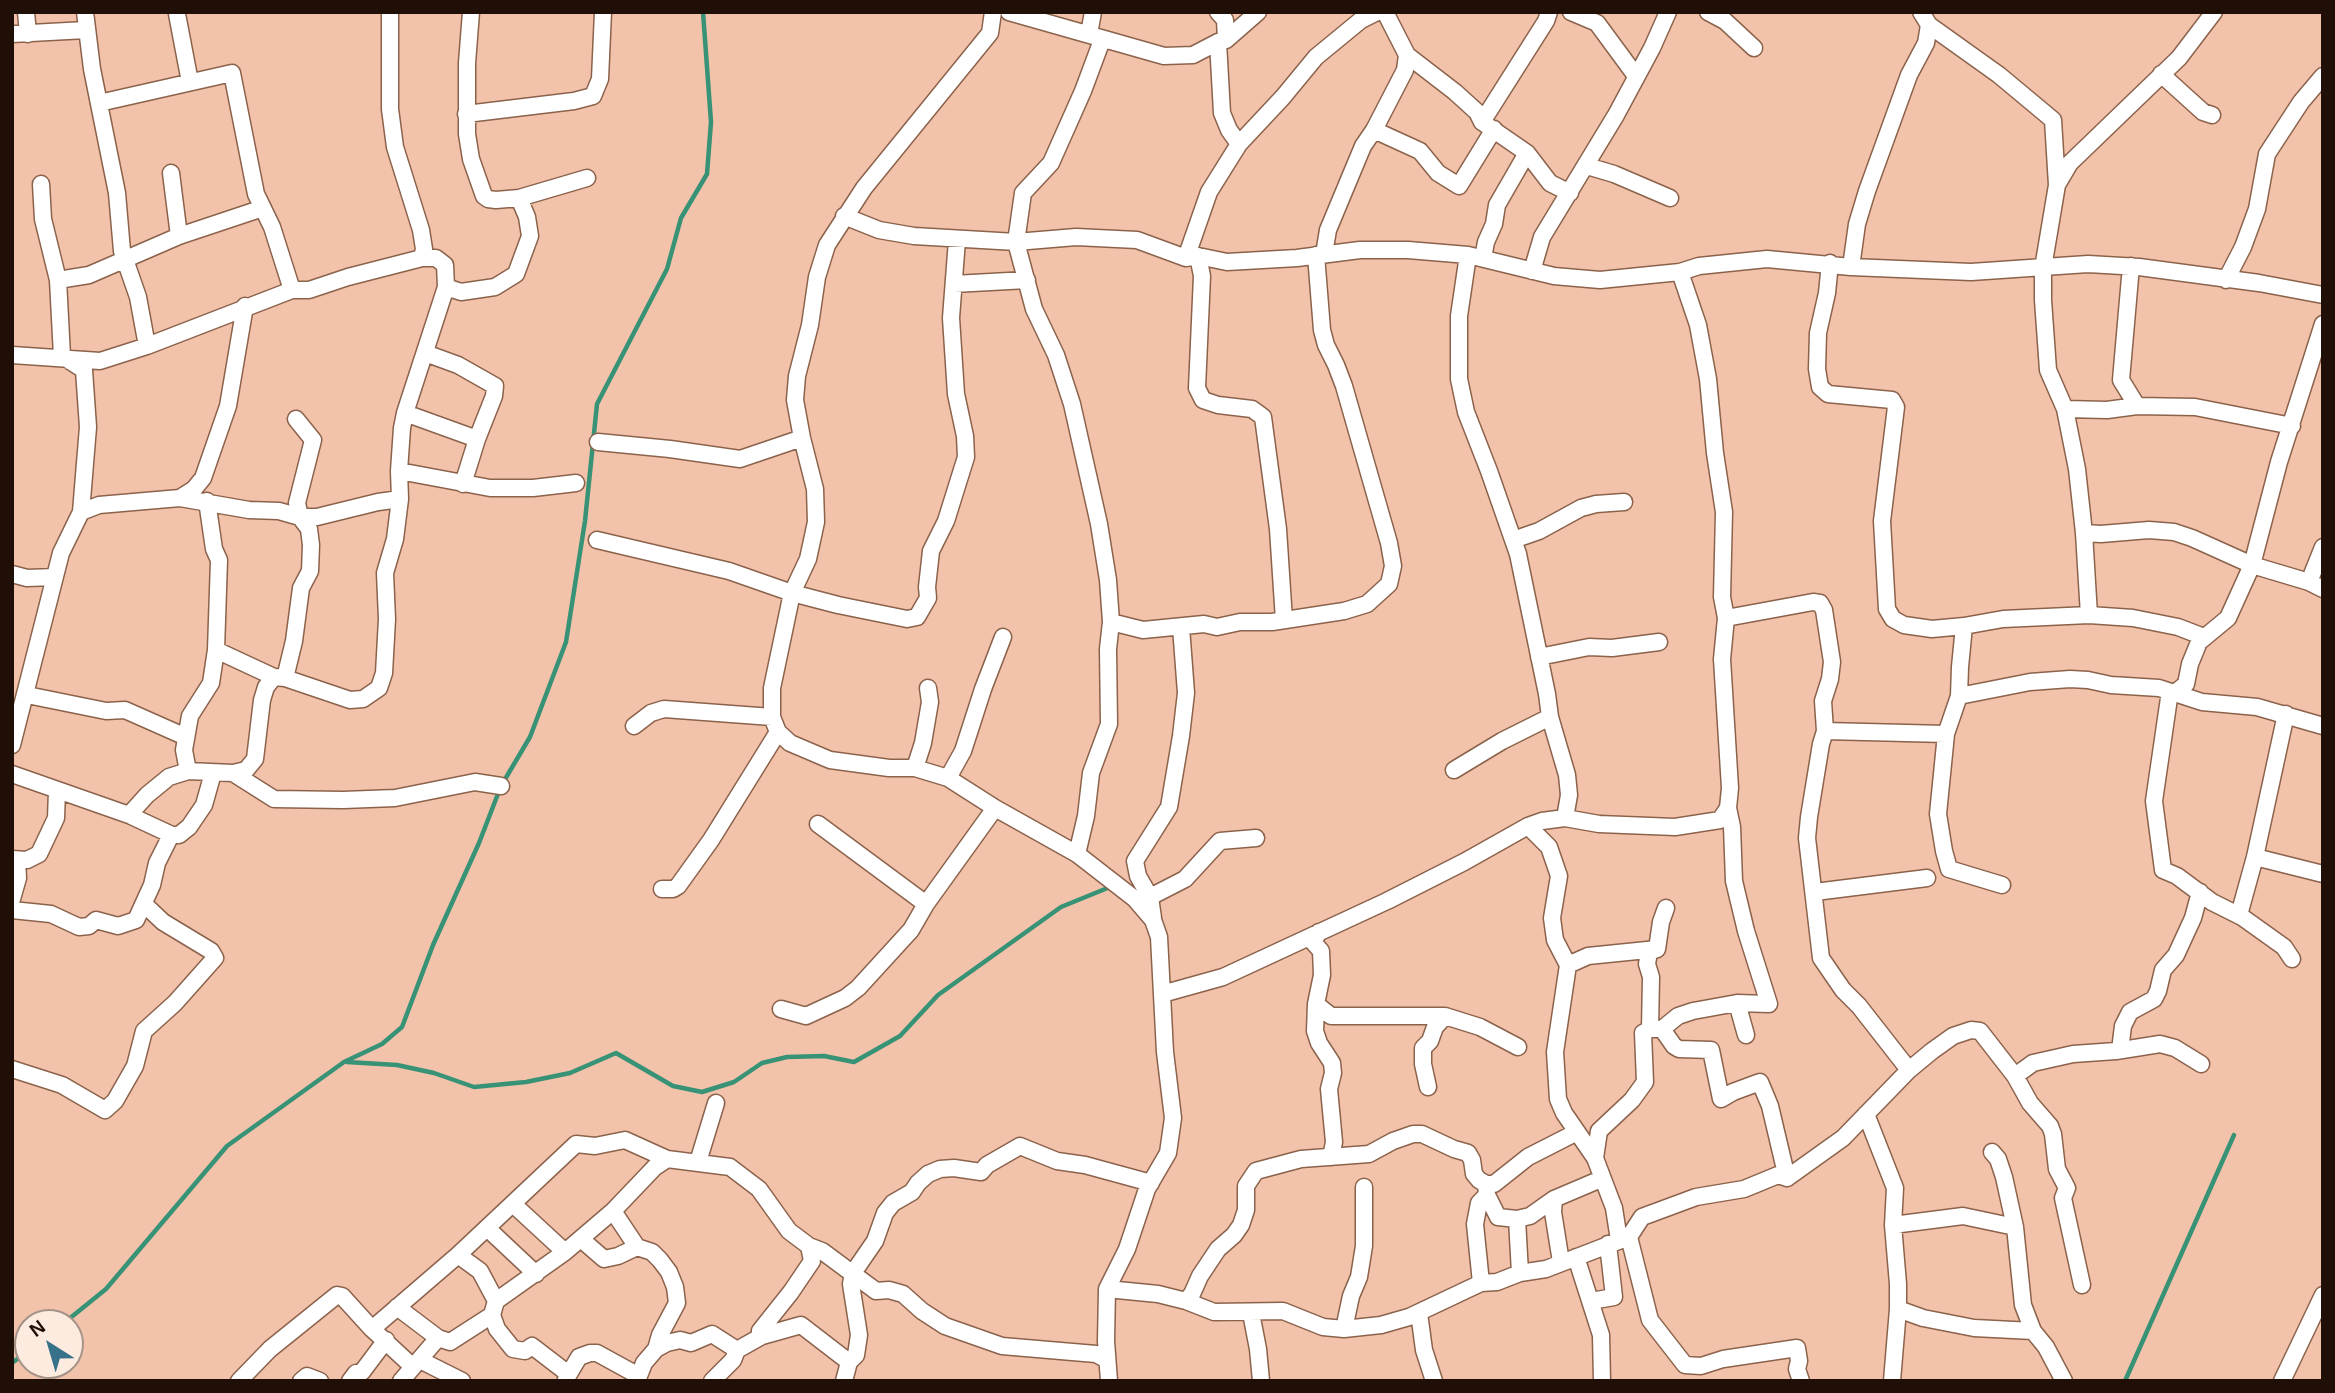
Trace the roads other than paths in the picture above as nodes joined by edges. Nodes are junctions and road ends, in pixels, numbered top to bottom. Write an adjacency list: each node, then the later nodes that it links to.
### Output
1 (26, 12): 21 (street)
2 (85, 12): 20 (street)
3 (390, 12): 54 (street)
4 (471, 12): 31 (street)
5 (603, 12): 31 (street)
6 (993, 12): 46 (street)
7 (1009, 12): 22 (street)
8 (1093, 12): 22 (street)
9 (1218, 12): 23 (street)
10 (1258, 12): 23 (street)
11 (1377, 12): 35 (street)
12 (1385, 12): 25 (street)
13 (1549, 12): 33 (street)
14 (1571, 12): 27 (street)
15 (1708, 12): 24 (street)
16 (2214, 12): 26 (street)
17 (177, 14): 29 (street)
18 (1664, 14): 27 (street)
19 (1925, 16): 41 (street); 57 (street)
20 (86, 30): 21 (street); 30 (street)
21 (20, 34)
22 (1096, 37): 23 (street); 49 (street)
23 (1222, 41): 35 (street)
24 (1754, 48)
25 (1407, 55): 33 (street); 34 (street)
26 (2161, 74): 32 (street); 41 (street)
27 (1636, 76): 37 (street)
28 (2323, 76): 62 (street)
29 (190, 82): 30 (street); 45 (street)
30 (99, 103): 53 (street)
31 (466, 114): 43 (street)
32 (2212, 115)
33 (1488, 125): 34 (street); 36 (street)
34 (1374, 130): 50 (street)
35 (1239, 144): 52 (street)
36 (1527, 153): 42 (street); 51 (street)
37 (1587, 166): 42 (street); 44 (street)
38 (171, 173): 47 (street)
39 (587, 178): 43 (street)
40 (41, 184): 63 (street)
41 (2057, 185): 58 (street)
42 (1570, 193): 59 (street)
43 (519, 198): 65 (street)
44 (1670, 198)
45 (263, 208): 47 (street); 66 (street)
46 (844, 216): 48 (street); 79 (street)
47 (179, 236): 53 (street)
48 (957, 240): 49 (street); 64 (street)
49 (1016, 242): 52 (street); 61 (street)
50 (1320, 255): 51 (street); 52 (street); 102 (street)
51 (1476, 256): 59 (street); 93 (street)
52 (1192, 257): 102 (street)
53 (124, 258): 63 (street); 70 (street)
54 (422, 258): 65 (street); 66 (street)
55 (1830, 263): 57 (street); 60 (street); 104 (street)
56 (2131, 266): 58 (street); 62 (street); 74 (street)
57 (1851, 267): 58 (street)
58 (2043, 268): 75 (street)
59 (1532, 271): 60 (street)
60 (1680, 272): 101 (street)
61 (1027, 280): 64 (street); 103 (street)
62 (2227, 280): 67 (street)
63 (58, 281): 73 (street)
64 (954, 284): 99 (street)
65 (446, 287): 71 (street)
66 (292, 289): 68 (street)
67 (2323, 295)
68 (245, 306): 70 (street); 85 (street)
69 (2323, 324): 78 (street)
70 (147, 346): 73 (street)
71 (425, 353): 76 (street); 80 (street)
72 (12, 355): 73 (street)
73 (62, 356): 89 (street)
74 (2137, 406): 75 (street); 78 (street)
75 (2065, 409): 91 (street)
76 (405, 413): 80 (street); 82 (street)
77 (296, 419): 90 (street)
78 (2292, 426): 95 (street)
79 (802, 438): 81 (street); 99 (street)
80 (477, 439): 84 (street)
81 (598, 442)
82 (398, 471): 84 (street); 86 (street)
83 (576, 483): 84 (street)
84 (463, 484)
85 (180, 498): 87 (street); 89 (street)
86 (400, 499): 90 (street); 111 (street)
87 (207, 501): 90 (street); 109 (street)
88 (1624, 502): 93 (street)
89 (81, 512): 97 (street)
90 (300, 517): 111 (street)
91 (2084, 533): 95 (street); 100 (street)
92 (597, 540): 99 (street)
93 (1513, 540): 110 (street)
94 (2323, 547): 98 (street)
95 (2252, 565): 98 (street); 107 (street)
96 (12, 574): 97 (street)
97 (55, 577): 114 (street)
98 (2316, 585)
99 (792, 593): 118 (street)
100 (2089, 615): 104 (street); 107 (street)
101 (1726, 618): 121 (street); 135 (street)
102 (1284, 621): 105 (street)
103 (1111, 622): 105 (street); 142 (street)
104 (1964, 626): 115 (street)
105 (1181, 627): 151 (street)
106 (1003, 637): 131 (street)
107 (2204, 637): 113 (street)
108 (1659, 642): 110 (street)
109 (216, 650): 111 (street); 123 (street)
110 (1539, 657): 117 (street)
111 (279, 677): 129 (street)
112 (928, 688): 125 (street)
113 (2176, 693): 115 (street); 116 (street); 150 (street)
114 (27, 695): 123 (street); 124 (street)
115 (1959, 696): 122 (street)
116 (2286, 715): 120 (street); 143 (street)
117 (1550, 718): 126 (street); 137 (street)
118 (775, 724): 119 (street); 125 (street); 148 (street)
119 (634, 726)
120 (2323, 726)
121 (1825, 731): 122 (street); 149 (street)
122 (1946, 734): 147 (street)
123 (186, 737): 127 (street)
124 (12, 745)
125 (915, 768): 131 (street)
126 (1454, 770)
127 (188, 771): 128 (street); 136 (street)
128 (213, 773): 129 (street); 140 (street)
129 (233, 773): 132 (street)
130 (12, 774): 133 (street)
131 (948, 778): 134 (street)
132 (501, 786)
133 (57, 791): 136 (street); 144 (street)
134 (995, 808): 142 (street); 154 (street)
135 (1728, 808): 137 (street); 164 (street)
136 (129, 816): 140 (street)
137 (1564, 818): 139 (street)
138 (818, 824): 154 (street)
139 (1528, 826): 159 (street); 162 (street)
140 (172, 835): 153 (street)
141 (1256, 838): 151 (street)
142 (1077, 854): 158 (street)
143 (2255, 857): 145 (street); 157 (street)
144 (15, 860): 152 (street)
145 (2323, 874)
146 (1927, 878): 149 (street)
147 (2002, 885)
148 (662, 889)
149 (1815, 892): 174 (street)
150 (2200, 892): 157 (street); 171 (street)
151 (1150, 897): 158 (street)
152 (12, 899)
153 (144, 904): 156 (street); 173 (street)
154 (926, 904): 166 (street)
155 (1666, 908): 160 (street)
156 (12, 910)
157 (2239, 915): 161 (street)
158 (1153, 920): 163 (street)
159 (1319, 932): 163 (street); 165 (street)
160 (1657, 949): 162 (street); 168 (street)
161 (2292, 959)
162 (1568, 965): 179 (street)
163 (1162, 994): 187 (street)
164 (1737, 1003): 168 (street); 169 (street)
165 (1316, 1004): 167 (street); 181 (street)
166 (781, 1009)
167 (1445, 1016): 170 (street); 176 (street)
168 (1656, 1029): 182 (street); 186 (street)
169 (1746, 1035)
170 (1518, 1047)
171 (2120, 1050): 172 (street); 175 (street)
172 (2201, 1064)
173 (12, 1069)
174 (1909, 1070): 175 (street); 178 (street)
175 (2015, 1076): 208 (street)
176 (1428, 1087)
177 (716, 1103): 184 (street)
178 (1866, 1114): 186 (street); 194 (street)
179 (1577, 1132): 182 (street); 189 (street)
180 (1992, 1152): 195 (street)
181 (1331, 1157): 189 (street); 211 (street)
182 (1595, 1158): 185 (street)
183 (667, 1159): 184 (street); 191 (street); 192 (street)
184 (698, 1162): 199 (street)
185 (1601, 1178): 190 (street); 198 (street)
186 (1787, 1178): 198 (street)
187 (1151, 1183): 204 (street); 209 (street)
188 (1364, 1188): 219 (street)
189 (1486, 1190): 193 (street); 207 (street)
190 (1554, 1199): 193 (street); 203 (street)
191 (513, 1203): 196 (street); 201 (street)
192 (613, 1211): 197 (street); 200 (street)
193 (1517, 1219): 205 (street)
194 (1893, 1225): 195 (street); 215 (street)
195 (2015, 1227): 220 (street)
196 (487, 1228): 202 (street); 206 (street)
197 (581, 1238): 200 (street); 201 (street)
198 (1618, 1240): 203 (street); 212 (street); 243 (street)
199 (808, 1246): 204 (street); 221 (street)
200 (637, 1247): 224 (street)
201 (565, 1252): 206 (street)
202 (458, 1255): 213 (street); 214 (street)
203 (1569, 1259): 205 (street); 212 (street)
204 (853, 1273): 226 (street); 227 (street)
205 (1520, 1273): 207 (street)
206 (536, 1274): 214 (street)
207 (1480, 1283): 217 (street)
208 (2082, 1285)
209 (1107, 1289): 211 (street); 226 (street)
210 (2323, 1295): 246 (street)
211 (1186, 1301): 216 (street)
212 (1591, 1301): 242 (street)
213 (397, 1307): 218 (street); 222 (street)
214 (494, 1308): 222 (street); 229 (street)
215 (1898, 1309): 220 (street); 244 (street)
216 (1251, 1313): 219 (street); 240 (street)
217 (1419, 1313): 219 (street); 241 (street)
218 (372, 1329): 223 (street); 232 (street)
219 (1344, 1329)
220 (2032, 1331): 245 (street)
221 (762, 1336): 225 (street); 227 (street)
222 (438, 1338): 228 (street)
223 (386, 1340): 228 (street); 230 (street)
224 (656, 1349): 225 (street); 231 (street)
225 (737, 1350): 237 (street)
226 (1107, 1360): 239 (street)
227 (849, 1362): 238 (street)
228 (416, 1363): 235 (street); 236 (street)
229 (567, 1376): 231 (street)
230 (361, 1378)
231 (638, 1378)
232 (239, 1381)
233 (301, 1381): 234 (street)
234 (320, 1381)
235 (401, 1381)
236 (462, 1381)
237 (712, 1381)
238 (844, 1381)
239 (1109, 1381)
240 (1261, 1381)
241 (1434, 1381)
242 (1602, 1381)
243 (1801, 1381)
244 (1892, 1381)
245 (2064, 1381)
246 (2282, 1381)

